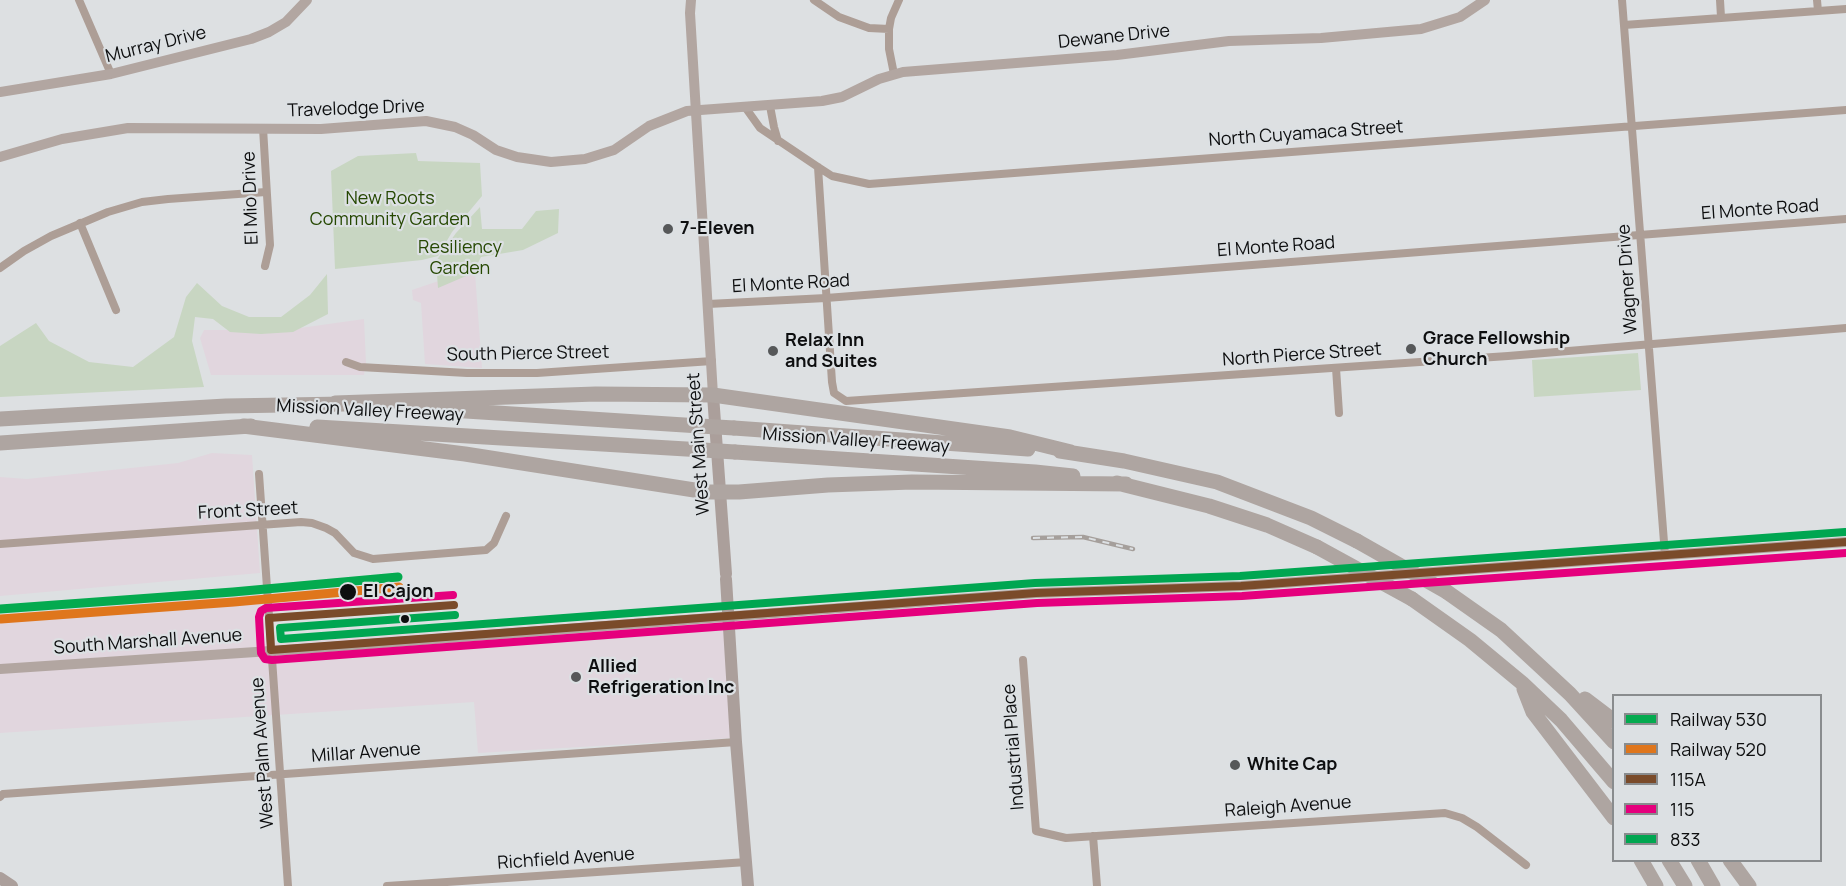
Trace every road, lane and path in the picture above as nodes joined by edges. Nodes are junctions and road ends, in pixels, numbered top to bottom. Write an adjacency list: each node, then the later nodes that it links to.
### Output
1 (79, 0): 15 (street)
2 (307, 0): 15 (main road, Murray Drive)
3 (692, 0): 20 (main road, West Main Street)
4 (814, 0): 14 (street)
5 (899, 0): 14 (street)
6 (1485, 0): 16 (main road, Dewane Drive)
7 (1622, 0): 13 (street, Wagner Drive)
8 (1719, 0): 12 (street)
9 (1817, 0): 11 (street)
10 (1846, 9): 11 (street)
11 (1818, 10): 12 (street)
12 (1721, 17): 13 (street)
13 (1624, 25): 22 (street, Wagner Drive)
14 (889, 29): 16 (street)
15 (111, 74): 17 (main road, Murray Drive)
16 (894, 74): 18 (main road, Dewane Drive)
17 (0, 92)
18 (770, 106): 19 (main road, Dewane Drive); 24 (street)
19 (745, 107): 20 (main road); 24 (street, North Cuyamaca Street)
20 (697, 109): 23 (main road, Travelodge Drive); 34 (main road, West Main Street)
21 (1846, 110): 22 (street, North Cuyamaca Street)
22 (1631, 126): 26 (street, North Cuyamaca Street); 30 (street, Wagner Drive)
23 (263, 128): 25 (main road, Travelodge Drive); 27 (street, El Mio Drive)
24 (779, 142): 26 (street, North Cuyamaca Street)
25 (0, 157)
26 (818, 167): 33 (street)
27 (266, 192): 29 (street); 31 (street, El Mio Drive)
28 (1846, 219): 30 (street, El Monte Road)
29 (80, 223): 32 (street); 35 (street)
30 (1640, 234): 33 (street, El Monte Road); 37 (street, Wagner Drive)
31 (264, 266)
32 (0, 268)
33 (826, 298): 34 (street, El Monte Road); 40 (street, North Pierce Street)
34 (708, 304): 38 (main road, West Main Street)
35 (116, 310)
36 (1846, 328): 37 (street, North Pierce Street)
37 (1648, 344): 40 (street, North Pierce Street); 55 (street, Wagner Drive)
38 (712, 361): 39 (street, South Pierce Street); 41 (main road, West Main Street)
39 (346, 362)
40 (1336, 368): 43 (street)
41 (713, 395): 42 (highway); 47 (highway); 50 (main road, West Main Street)
42 (335, 403): 44 (highway, Mission Valley Freeway); 47 (highway, Mission Valley Freeway, bridge)
43 (1339, 413)
44 (0, 419)
45 (243, 426): 46 (highway, Mission Valley Freeway); 49 (highway, Mission Valley Freeway, bridge); 50 (highway)
46 (0, 443)
47 (1071, 452): 59 (highway, Mission Valley Freeway, bridge)
48 (259, 474): 52 (street, West Palm Avenue)
49 (1126, 484): 50 (highway); 61 (highway, Mission Valley Freeway, bridge)
50 (720, 492): 56 (main road, West Main Street)
51 (506, 516): 52 (street, Front Street)
52 (262, 526): 54 (street, Front Street); 57 (street, West Palm Avenue)
53 (1846, 542): 55 (main road, South Marshall Avenue)
54 (0, 544)
55 (1665, 555): 56 (main road, South Marshall Avenue)
56 (729, 617): 57 (main road, South Marshall Avenue); 64 (main road, West Main Street)
57 (271, 650): 60 (main road, South Marshall Avenue); 65 (street, West Palm Avenue)
58 (1023, 660): 69 (street, Industrial Place)
59 (1536, 663): 62 (highway); 63 (highway, Mission Valley Freeway)
60 (0, 669)
61 (1522, 683): 66 (highway, Mission Valley Freeway); 68 (highway)
62 (1612, 720)
63 (1612, 740)
64 (736, 742): 65 (street, Millar Avenue); 71 (main road, West Main Street)
65 (279, 774): 67 (street, Millar Avenue); 79 (street, West Palm Avenue)
66 (1612, 780)
67 (0, 797)
68 (1612, 815)
69 (1036, 831): 70 (street, Raleigh Avenue)
70 (1093, 836): 76 (street, Raleigh Avenue); 82 (street)
71 (747, 862): 80 (street, Richfield Avenue); 81 (main road, West Main Street)
72 (1642, 862): 83 (highway)
73 (1670, 862): 84 (highway)
74 (1699, 862): 85 (highway)
75 (1731, 862): 86 (highway)
76 (1526, 866)
77 (0, 878): 78 (main road)
78 (12, 886)
79 (288, 886)
80 (387, 886)
81 (748, 886)
82 (1097, 886)
83 (1656, 886)
84 (1685, 886)
85 (1713, 886)
86 (1749, 886)

